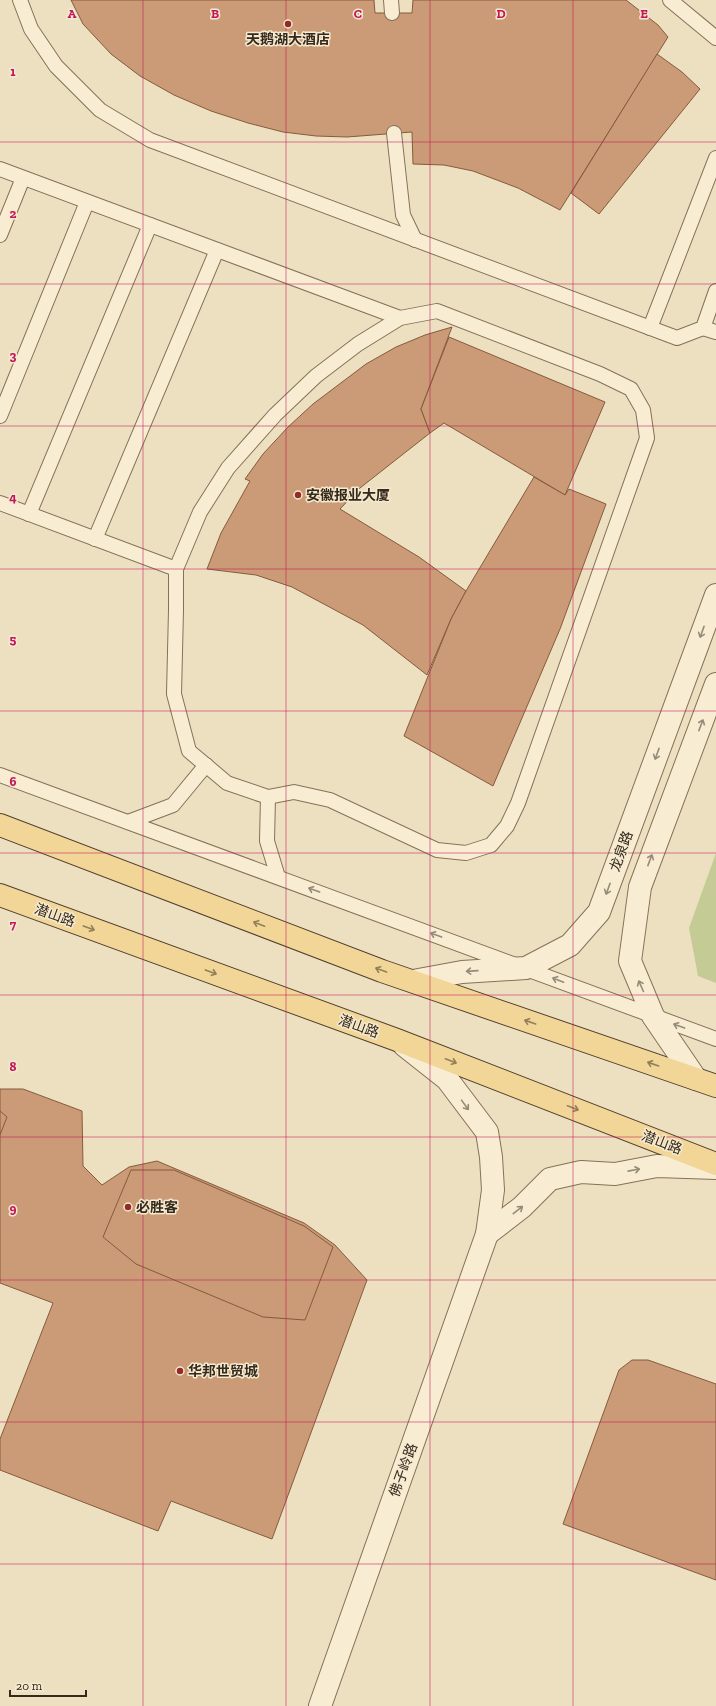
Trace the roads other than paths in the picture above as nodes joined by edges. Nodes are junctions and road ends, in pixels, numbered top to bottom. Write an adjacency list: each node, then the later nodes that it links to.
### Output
1 (20, 0): 11 (lane)
2 (670, 0): 3 (lane)
3 (716, 38)
4 (394, 133): 11 (lane)
5 (716, 158): 15 (lane)
6 (0, 169): 7 (lane)
7 (23, 178): 8 (lane); 10 (lane)
8 (88, 202): 9 (lane); 17 (lane)
9 (150, 225): 12 (lane); 19 (lane)
10 (0, 234)
11 (415, 240): 15 (lane)
12 (217, 250): 14 (lane); 20 (lane)
13 (716, 291): 16 (lane)
14 (400, 318): 21 (lane); 26 (lane)
15 (650, 328): 16 (lane)
16 (709, 330)
17 (0, 416)
18 (0, 503): 19 (lane)
19 (29, 514): 20 (lane)
20 (95, 539): 21 (lane)
21 (176, 570): 24 (lane)
22 (716, 595): 31 (street, 龙泉路, one-way to 31)
23 (716, 684): 33 (street, one-way to 23)
24 (206, 765): 26 (lane); 27 (lane)
25 (0, 775): 27 (lane)
26 (268, 797): 29 (lane)
27 (128, 822): 29 (lane)
28 (0, 825): 32 (main road, one-way to 28)
29 (278, 877): 31 (lane, one-way to 29)
30 (0, 895): 35 (main road, 潜山路, one-way to 35)
31 (526, 968): 32 (street, 龙泉路, one-way to 32); 33 (lane, one-way to 31)
32 (413, 981): 36 (main road, one-way to 32)
33 (654, 1016): 34 (lane, one-way to 33); 36 (street)
34 (716, 1039)
35 (397, 1040): 37 (main road, 潜山路, one-way to 37); 39 (street, 佛子岭路, one-way to 39)
36 (706, 1083)
37 (716, 1164)
38 (716, 1168): 39 (street, one-way to 38)
39 (487, 1234): 40 (street, 佛子岭路)
40 (320, 1706)

